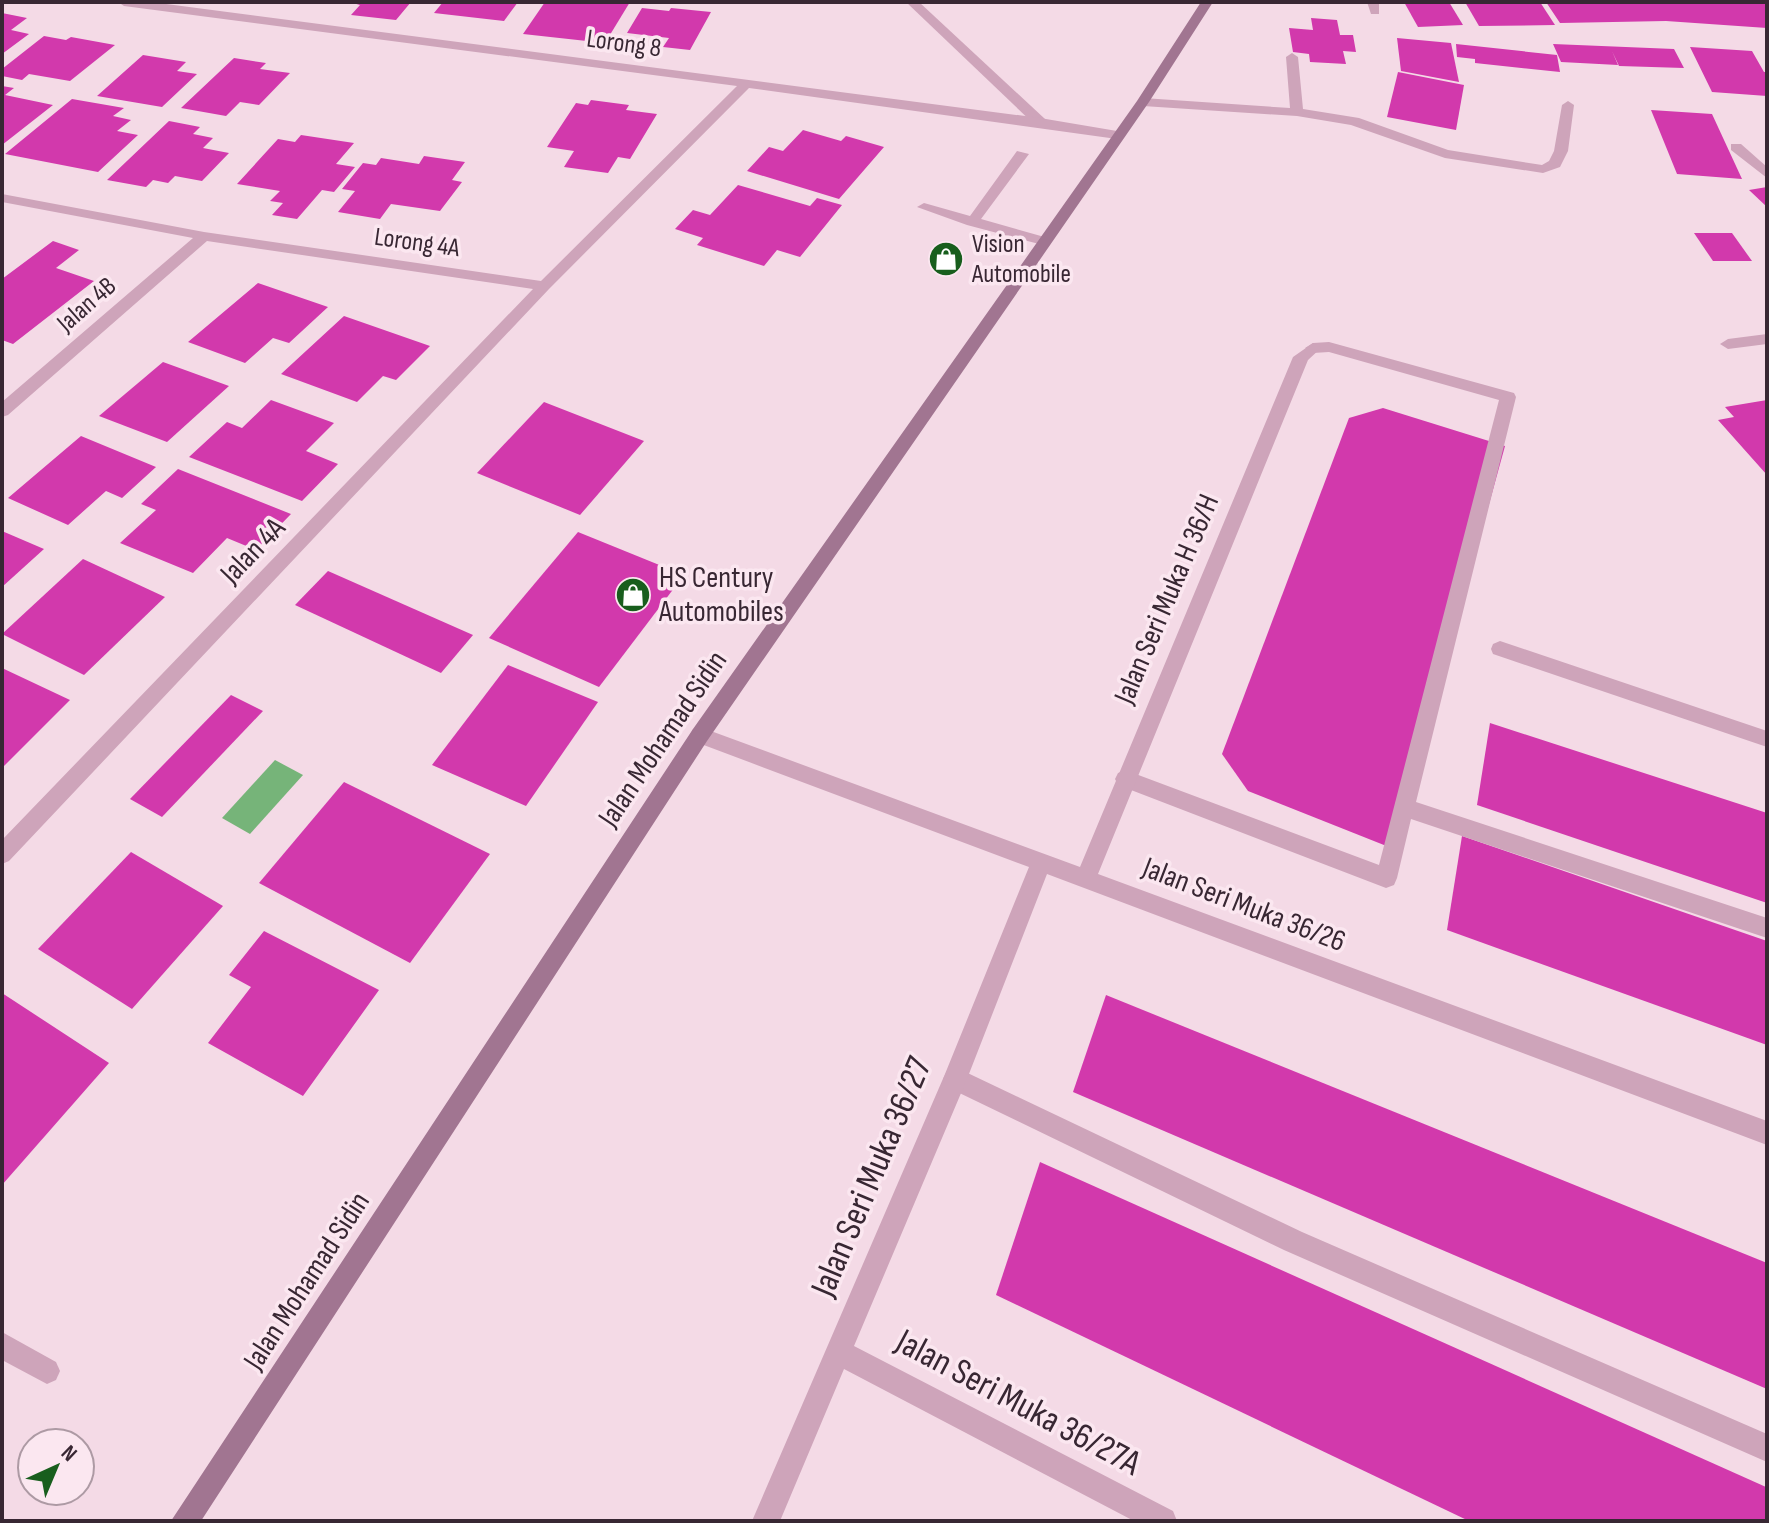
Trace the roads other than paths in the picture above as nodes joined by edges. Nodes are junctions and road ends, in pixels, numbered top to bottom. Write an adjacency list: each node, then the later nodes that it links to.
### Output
1 (124, 2): 5 (street, Lorong 8)
2 (912, 2): 9 (street)
3 (1207, 2): 6 (main road, Jalan Mohamad Sidin)
4 (1292, 57): 8 (street)
5 (746, 84): 9 (street, Lorong 8); 19 (street)
6 (1143, 102): 8 (street); 10 (main road, Jalan Mohamad Sidin)
7 (1568, 105): 8 (street)
8 (1297, 112)
9 (1040, 122): 10 (street, Lorong 8)
10 (1117, 135): 18 (main road, Jalan Mohamad Sidin)
11 (1736, 147): 13 (street)
12 (1022, 154): 16 (street)
13 (1767, 174)
14 (2, 198): 17 (street, Lorong 4A)
15 (924, 207): 16 (street)
16 (972, 222): 18 (street)
17 (204, 236): 19 (street, Lorong 4A); 22 (street, Jalan 4B)
18 (1043, 241): 24 (main road, Jalan Mohamad Sidin)
19 (544, 286): 28 (street, Jalan 4A)
20 (1767, 339): 21 (street)
21 (1728, 344)
22 (2, 411)
23 (1500, 649): 25 (street)
24 (700, 735): 29 (street, Jalan Seri Muka 36/26); 38 (main road, Jalan Mohamad Sidin)
25 (1767, 739)
26 (1125, 779): 27 (street); 27 (street, Jalan Seri Muka H 36/H); 30 (street, Jalan Seri Muka H 36/H)
27 (1404, 807): 31 (street)
28 (2, 854)
29 (1042, 861): 30 (street, Jalan Seri Muka 36/26); 32 (street, Jalan Seri Muka 36/27)
30 (1086, 878): 33 (street, Jalan Seri Muka 36/26)
31 (1767, 928)
32 (955, 1079): 35 (street, Jalan Seri Muka 36/27); 37 (street)
33 (1767, 1133)
34 (2, 1345): 36 (street)
35 (839, 1352): 39 (street, Jalan Seri Muka 36/27); 40 (street, Jalan Seri Muka 36/27A)
36 (47, 1371)
37 (1767, 1448)
38 (185, 1521)
39 (766, 1521)
40 (1163, 1521)

